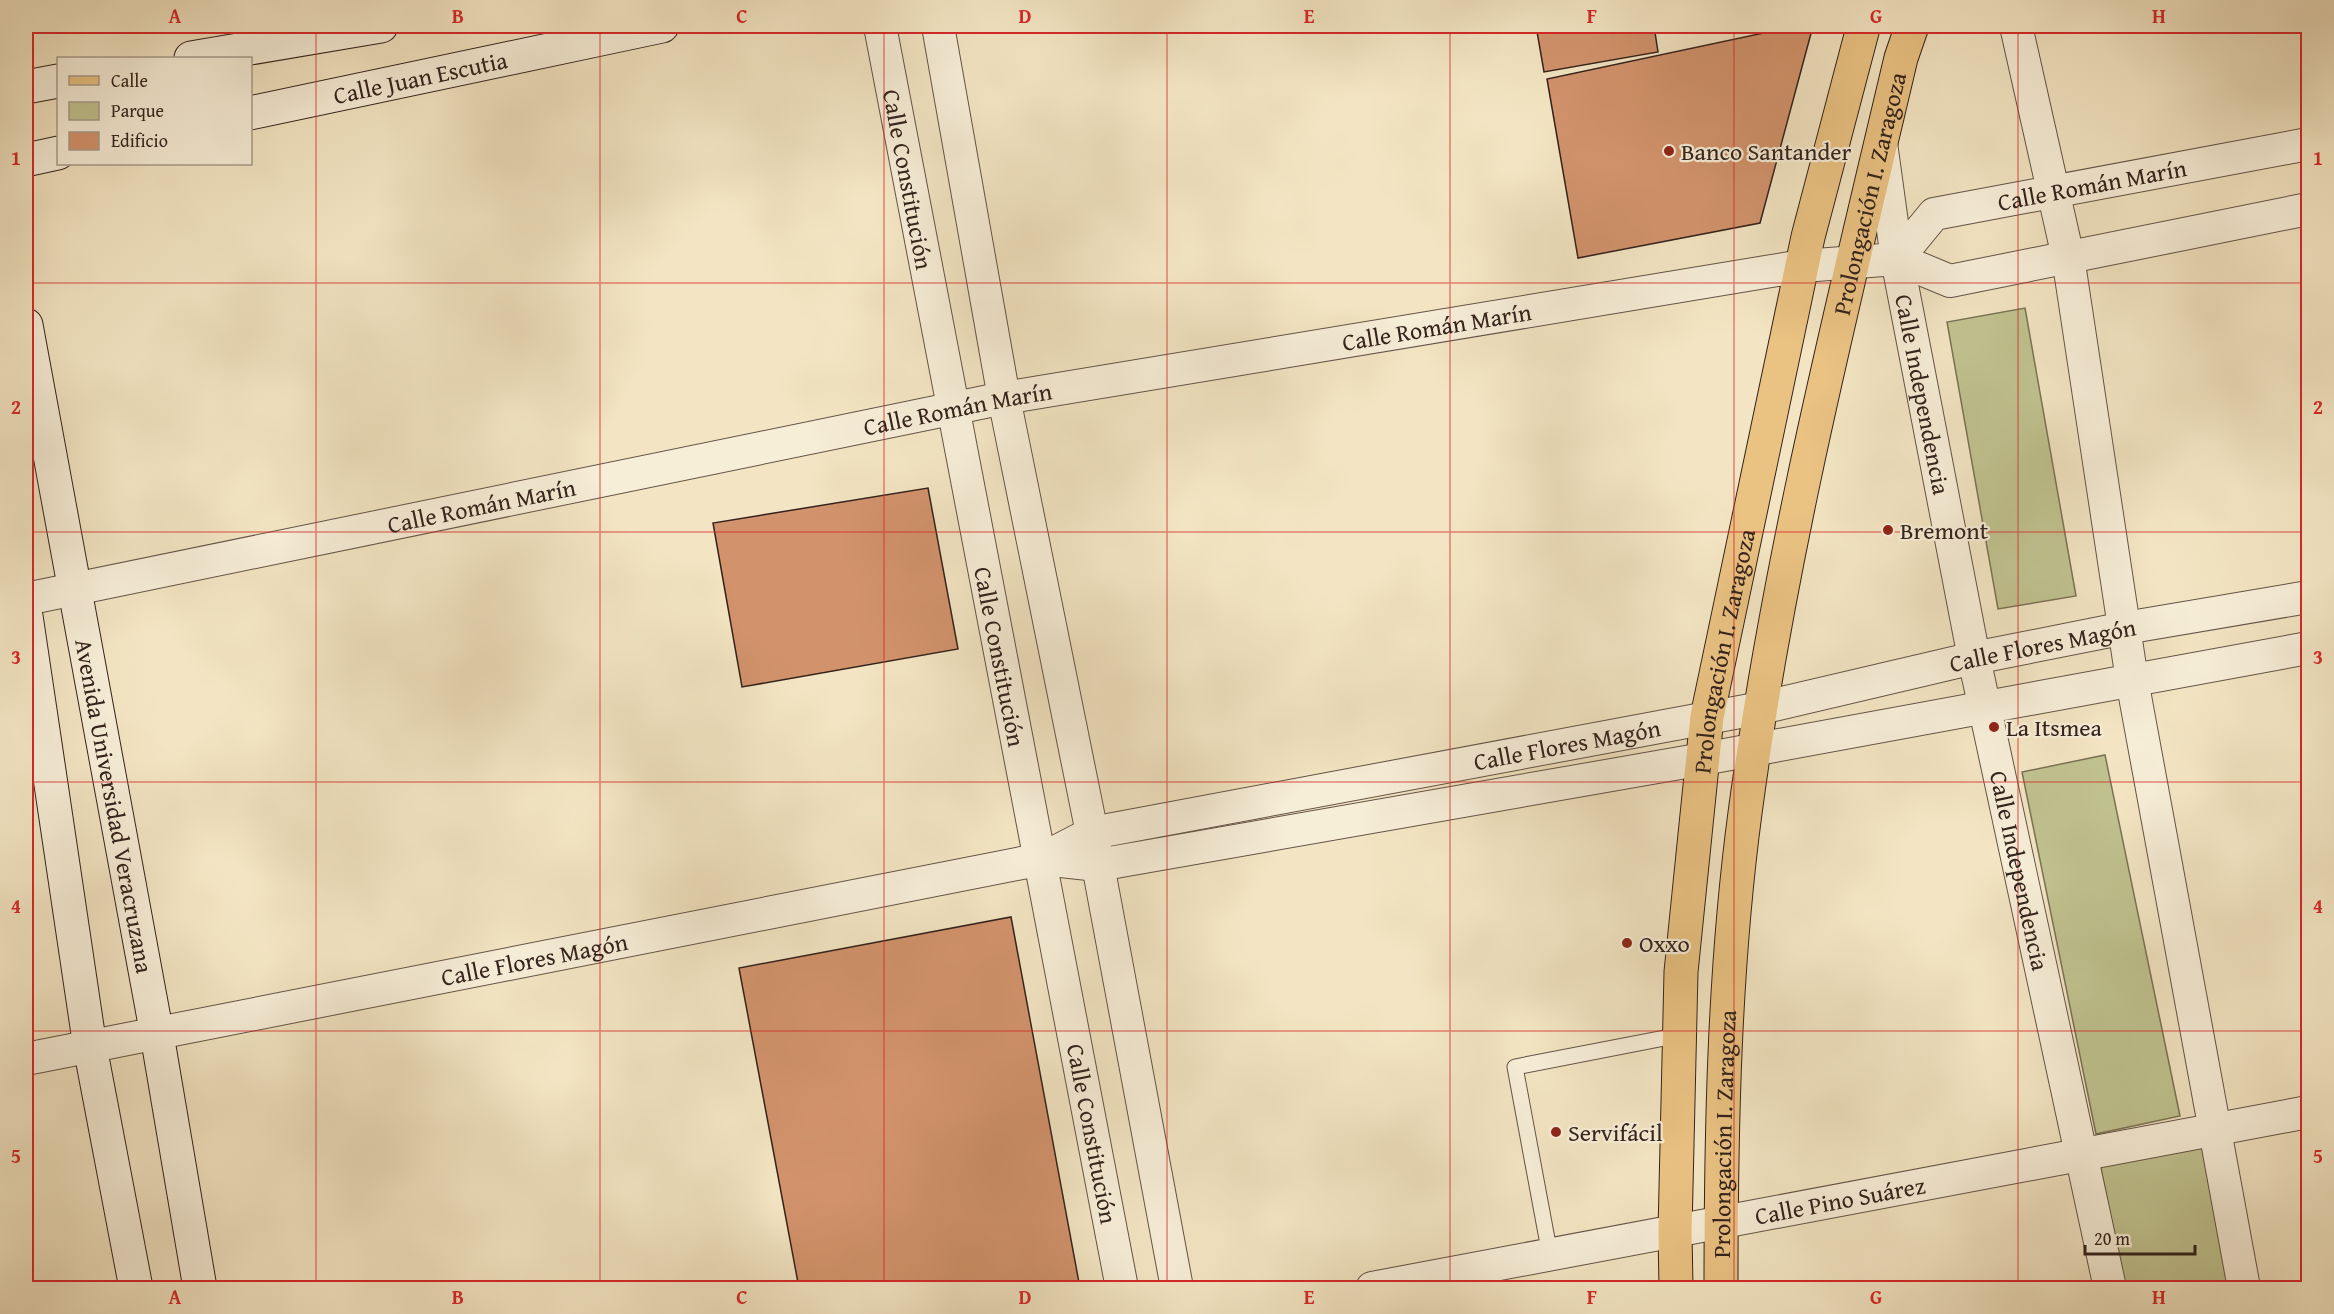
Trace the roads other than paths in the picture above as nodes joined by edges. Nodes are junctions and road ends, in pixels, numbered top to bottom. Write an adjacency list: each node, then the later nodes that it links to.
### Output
1 (381, 26): 8 (main road)
2 (662, 26): 11 (main road, Calle Juan Escutia)
3 (880, 26): 24 (street, Calle Constitución)
4 (938, 26): 23 (street)
5 (1863, 26): 12 (main road, Calle Independencia); 21 (main road, Prolongación I. Zaragoza)
6 (1912, 26): 12 (main road, Prolongación I. Zaragoza)
7 (2016, 26): 16 (street)
8 (197, 57)
9 (57, 81): 10 (main road)
10 (26, 87)
11 (252, 113)
12 (1881, 142): 19 (street, Calle Independencia); 20 (main road, Prolongación I. Zaragoza)
13 (2308, 144): 16 (street, Calle Román Marín)
14 (57, 153): 15 (main road)
15 (26, 160)
16 (2053, 190): 18 (street); 19 (street, Calle Román Marín)
17 (2308, 209): 18 (street, Calle Román Marín)
18 (2068, 257): 19 (street, Calle Román Marín); 29 (street)
19 (1897, 259): 20 (street, Calle Román Marín); 31 (street, Calle Independencia)
20 (1853, 262): 21 (street, Calle Román Marín); 34 (main road, Prolongación I. Zaragoza)
21 (1802, 266): 23 (street, Calle Román Marín); 35 (main road, Prolongación I. Zaragoza)
22 (26, 325): 25 (main road, Avenida Universidad Veracruzana)
23 (1004, 398): 24 (street, Calle Román Marín); 38 (street)
24 (950, 409): 25 (street, Calle Román Marín); 39 (street, Calle Constitución)
25 (74, 591): 27 (street, Calle Román Marín); 41 (main road, Avenida Universidad Veracruzana)
26 (2308, 597): 29 (street, Calle Flores Magón)
27 (26, 599)
28 (26, 616): 43 (main road)
29 (2125, 628): 31 (street, Calle Flores Magón); 32 (street)
30 (2308, 648): 32 (street, Calle Flores Magón)
31 (1974, 658): 33 (street, Calle Independencia); 34 (street, Calle Flores Magón)
32 (2132, 680): 33 (street, Calle Flores Magón); 46 (street)
33 (1985, 706): 36 (street, Calle Flores Magón); 47 (street, Calle Independencia)
34 (1761, 708): 35 (street, Calle Flores Magón); 36 (main road, Prolongación I. Zaragoza)
35 (1707, 717): 37 (main road, Prolongación I. Zaragoza); 38 (street, Calle Flores Magón)
36 (1755, 749): 37 (street, Calle Flores Magón); 48 (main road, Prolongación I. Zaragoza)
37 (1704, 759): 40 (street, Calle Flores Magón); 42 (main road, Prolongación I. Zaragoza)
38 (1092, 833): 39 (street, Calle Flores Magón); 40 (street)
39 (1042, 859): 40 (street, Calle Flores Magón); 41 (street, Calle Flores Magón); 53 (street, Calle Constitución)
40 (1098, 865): 54 (street)
41 (157, 1035): 43 (street, Calle Flores Magón); 52 (main road, Avenida Universidad Veracruzana)
42 (1680, 1035): 49 (main road, Prolongación I. Zaragoza); 50 (lane)
43 (90, 1047): 44 (street, Calle Flores Magón); 51 (main road)
44 (26, 1059)
45 (2308, 1113): 46 (street, Calle Pino Suárez)
46 (2217, 1129): 47 (street, Calle Pino Suárez); 59 (street)
47 (2082, 1157): 48 (street, Calle Pino Suárez); 58 (street, Calle Independencia)
48 (1721, 1225): 49 (street, Calle Pino Suárez); 57 (main road, Prolongación I. Zaragoza)
49 (1675, 1231): 50 (street, Calle Pino Suárez); 56 (main road, Prolongación I. Zaragoza)
50 (1550, 1255): 55 (street, Calle Pino Suárez)
51 (136, 1288)
52 (200, 1288)
53 (1122, 1288)
54 (1177, 1288)
55 (1372, 1288)
56 (1676, 1288)
57 (1720, 1288)
58 (2110, 1288)
59 (2244, 1288)

